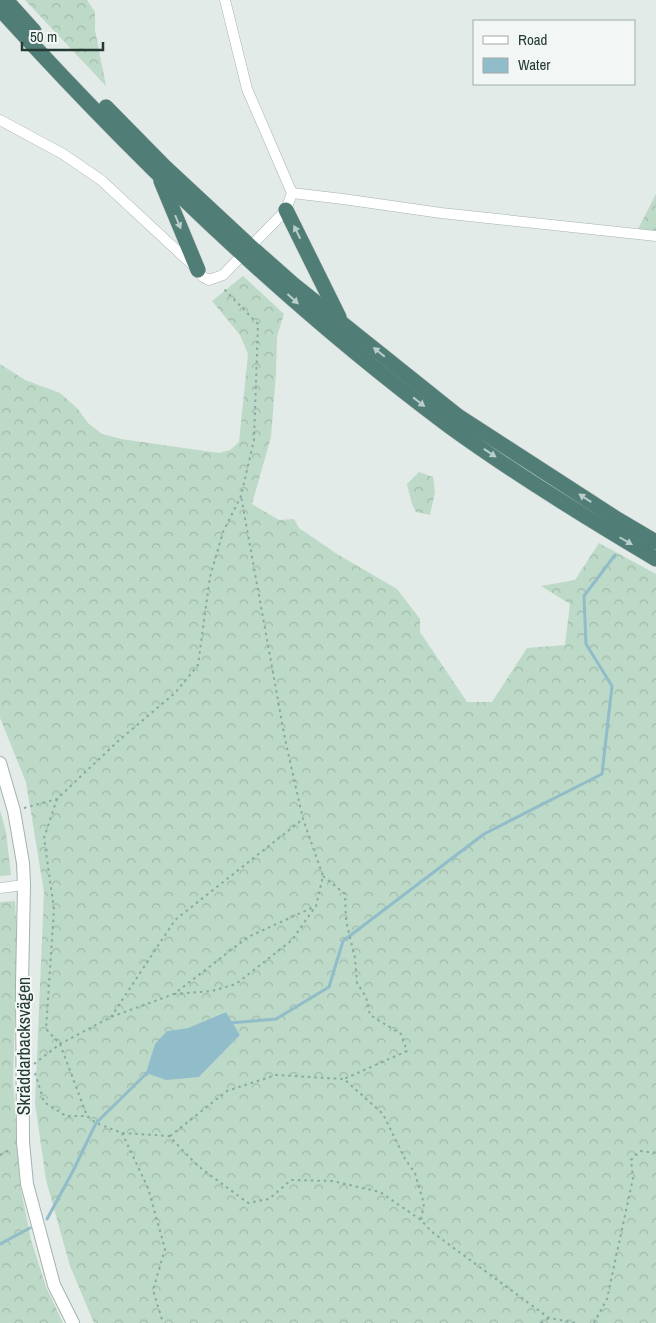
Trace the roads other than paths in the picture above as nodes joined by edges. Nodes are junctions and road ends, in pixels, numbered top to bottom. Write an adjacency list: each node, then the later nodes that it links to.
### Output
1 (6, 0): 9 (highway)
2 (225, 0): 6 (street)
3 (0, 9): 5 (highway)
4 (0, 120): 10 (street)
5 (160, 177): 9 (highway); 10 (highway, one-way to 10)
6 (292, 193): 7 (street); 8 (street)
7 (286, 210): 9 (street); 11 (highway, one-way to 7)
8 (656, 236)
9 (247, 250): 10 (street); 11 (highway); 13 (highway, one-way to 13)
10 (198, 270)
11 (342, 323): 12 (highway, one-way to 11)
12 (656, 542)
13 (656, 559)
14 (0, 763): 15 (street, Skräddarbacksvägen)
15 (24, 885): 16 (street); 17 (street, Skräddarbacksvägen)
16 (0, 888)
17 (73, 1323)

